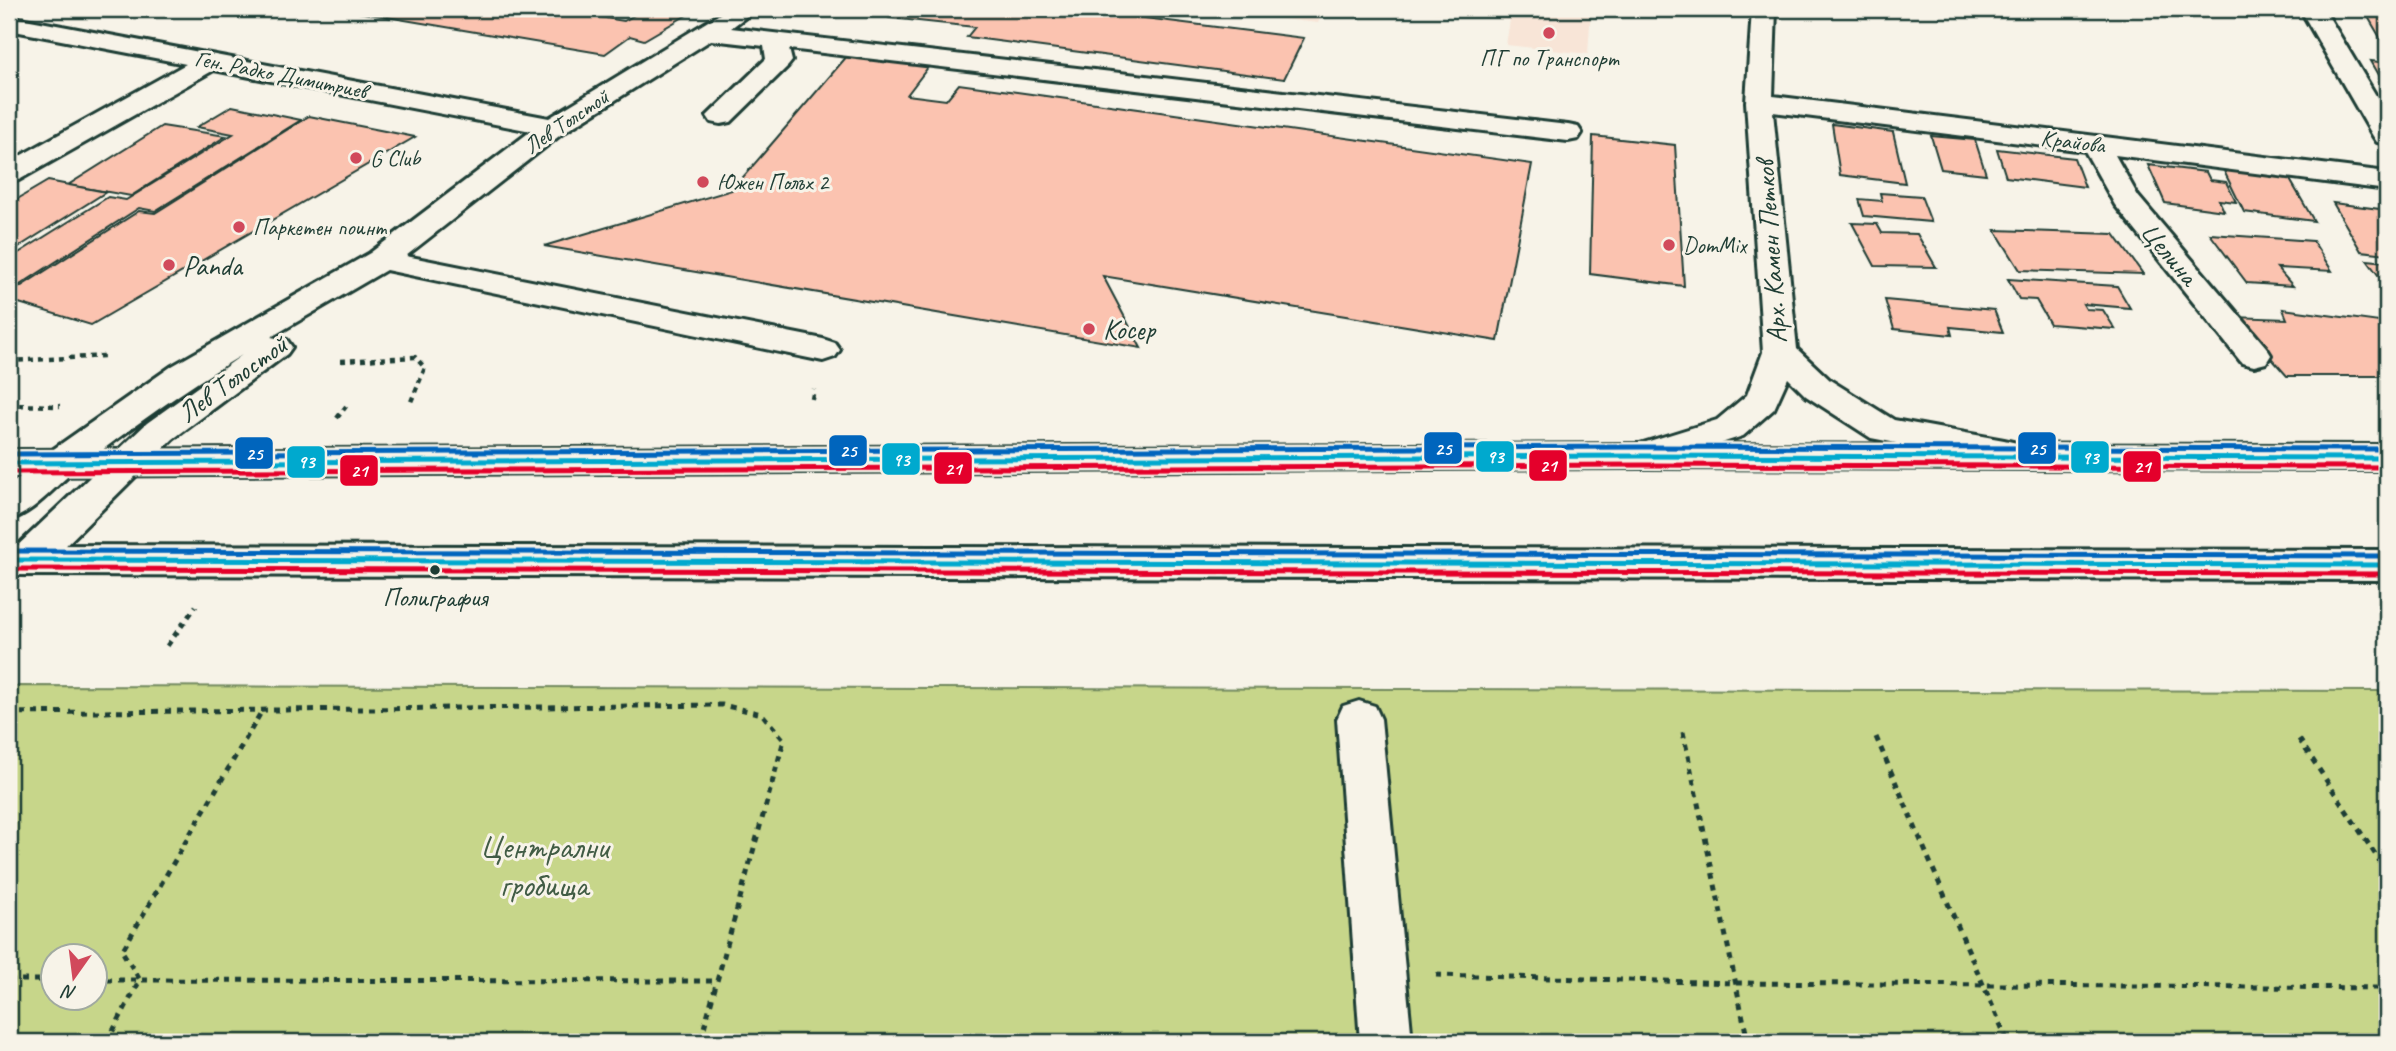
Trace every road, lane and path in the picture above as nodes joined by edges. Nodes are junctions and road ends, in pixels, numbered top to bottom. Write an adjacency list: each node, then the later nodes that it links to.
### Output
1 (744, 9): 5 (street, Лев Толстой)
2 (1764, 9): 8 (street, Арх. Камен Петков)
3 (2312, 9): 12 (street)
4 (9, 23): 7 (street, Ген. Радко Димитриев)
5 (705, 32): 6 (street); 10 (street, Лев Толстой)
6 (775, 40): 9 (street); 11 (street)
7 (211, 61): 10 (street, Ген. Радко Димитриев); 14 (street)
8 (1759, 102): 13 (street, Крайова); 18 (street, Арх. Камен Петков)
9 (720, 116)
10 (553, 127): 16 (street, Лев Толстой)
11 (1568, 133)
12 (2387, 136)
13 (2095, 144): 15 (street, Крайова); 19 (street, Целина)
14 (9, 174)
15 (2387, 181)
16 (389, 254): 17 (street); 27 (street, Лев Толостой); 28 (street, Лев Толостой)
17 (823, 351)
18 (1780, 352): 24 (street, Арх. Камен Петков); 25 (street)
19 (2254, 355)
20 (106, 356): 21 (path)
21 (9, 361)
22 (341, 361): 23 (path)
23 (411, 404)
24 (1643, 456): 25 (street); 28 (street)
25 (2039, 457): 26 (street)
26 (2387, 458)
27 (61, 462): 28 (street); 29 (street); 30 (street, Лев Толостой)
28 (128, 462): 31 (street, Лев Толостой)
29 (9, 463)
30 (9, 507)
31 (18, 560): 32 (street)
32 (2387, 565)
33 (201, 600): 34 (path)
34 (167, 646)
35 (263, 709): 36 (path); 46 (path); 47 (path)
36 (9, 713)
37 (1359, 719): 42 (street)
38 (1683, 732): 48 (path)
39 (1876, 737): 49 (path)
40 (2299, 739): 41 (path)
41 (2387, 872)
42 (1381, 974): 48 (path); 53 (street)
43 (9, 979): 44 (path)
44 (38, 980)
45 (108, 980): 46 (path)
46 (140, 980): 47 (path); 51 (path)
47 (717, 981): 52 (path)
48 (1737, 983): 49 (path); 54 (path)
49 (1985, 986): 50 (path); 55 (path)
50 (2387, 988)
51 (107, 1042)
52 (700, 1042)
53 (1386, 1042)
54 (1748, 1042)
55 (2008, 1042)

